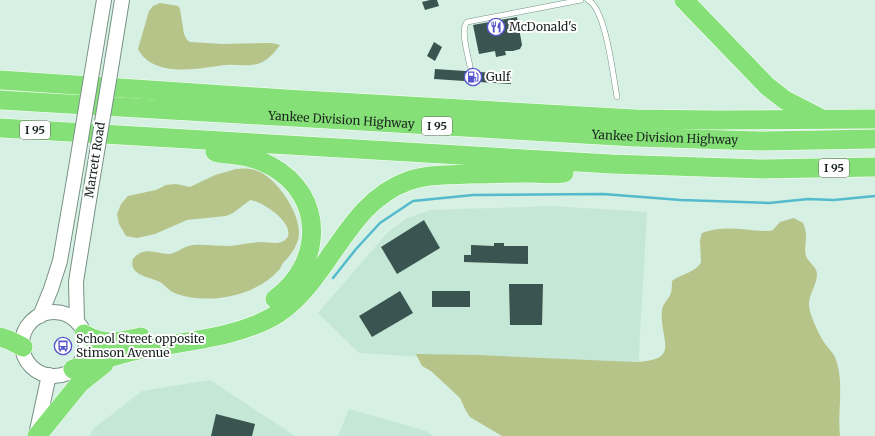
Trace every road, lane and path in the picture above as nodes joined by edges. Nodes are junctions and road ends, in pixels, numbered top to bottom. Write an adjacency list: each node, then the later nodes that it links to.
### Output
1 (104, 0): 19 (main road, Marrett Road, bridge)
2 (122, 0): 20 (main road, Marrett Road, bridge)
3 (581, 0): 6 (lane)
4 (588, 0): 10 (lane)
5 (684, 0): 13 (highway)
6 (470, 66)
7 (0, 72): 9 (highway)
8 (0, 80): 9 (highway)
9 (25, 82): 13 (highway)
10 (617, 97)
11 (0, 100): 16 (highway, Yankee Division Highway / I 95)
12 (875, 119): 13 (highway)
13 (825, 120)
14 (0, 128): 15 (highway, I 95)
15 (172, 138): 17 (highway, I 95); 20 (highway)
16 (875, 139)
17 (611, 164): 18 (highway, I 95); 23 (highway)
18 (875, 167)
19 (40, 316): 20 (main road); 22 (main road)
20 (81, 328): 24 (main road)
21 (0, 337): 22 (highway)
22 (23, 347): 25 (main road)
23 (124, 354): 24 (highway); 26 (highway)
24 (73, 369): 25 (main road)
25 (49, 375): 26 (main road)
26 (36, 436)

